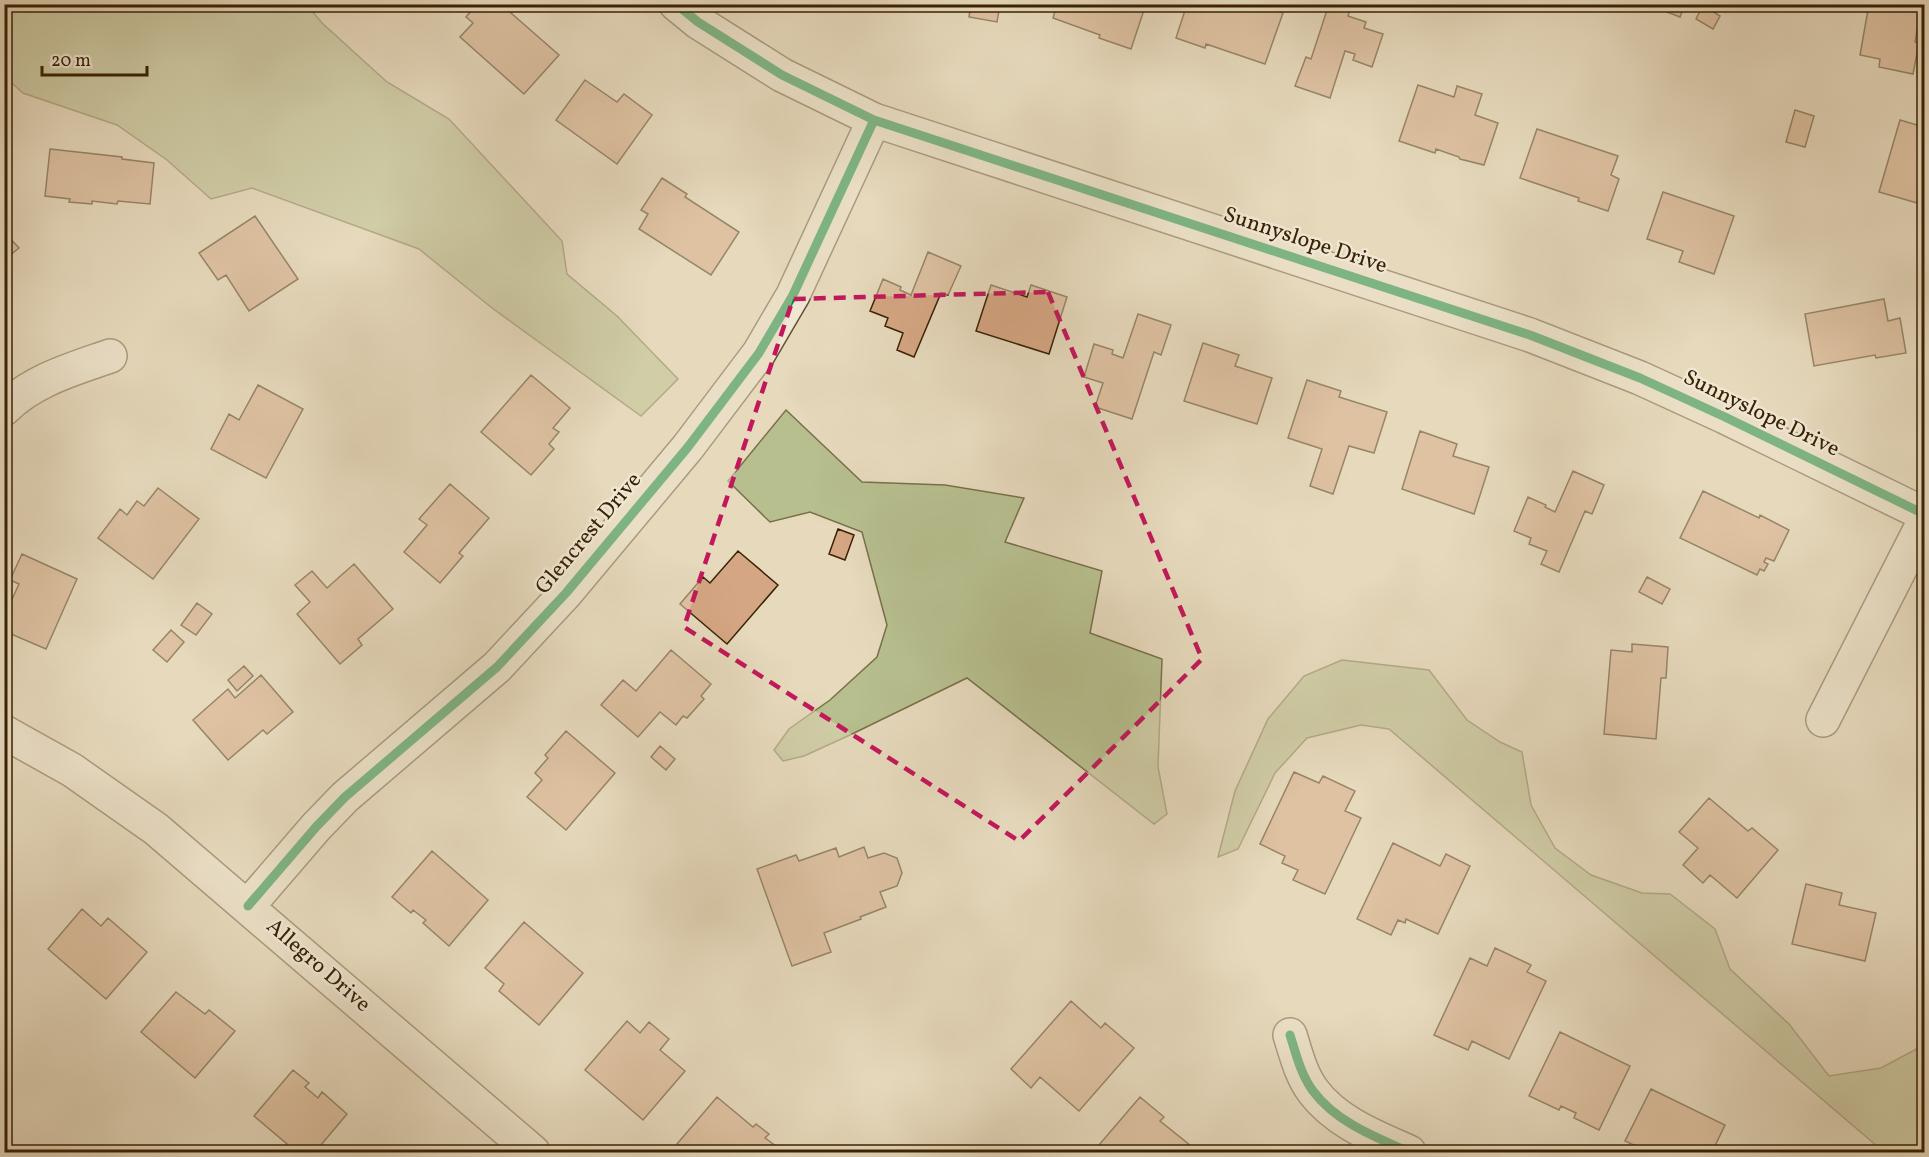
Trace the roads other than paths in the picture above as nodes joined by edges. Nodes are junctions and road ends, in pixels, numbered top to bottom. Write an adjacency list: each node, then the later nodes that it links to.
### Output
1 (676, 4): 2 (street, Sunnyslope Drive)
2 (874, 120): 5 (street, Sunnyslope Drive); 9 (street, Glencrest Drive)
3 (110, 356): 4 (street)
4 (4, 409)
5 (1924, 514)
6 (1924, 522): 7 (street)
7 (1823, 720)
8 (4, 732): 9 (street, Allegro Drive)
9 (248, 906): 11 (street, Allegro Drive)
10 (1290, 1035): 12 (street)
11 (533, 1152)
12 (1409, 1152)

